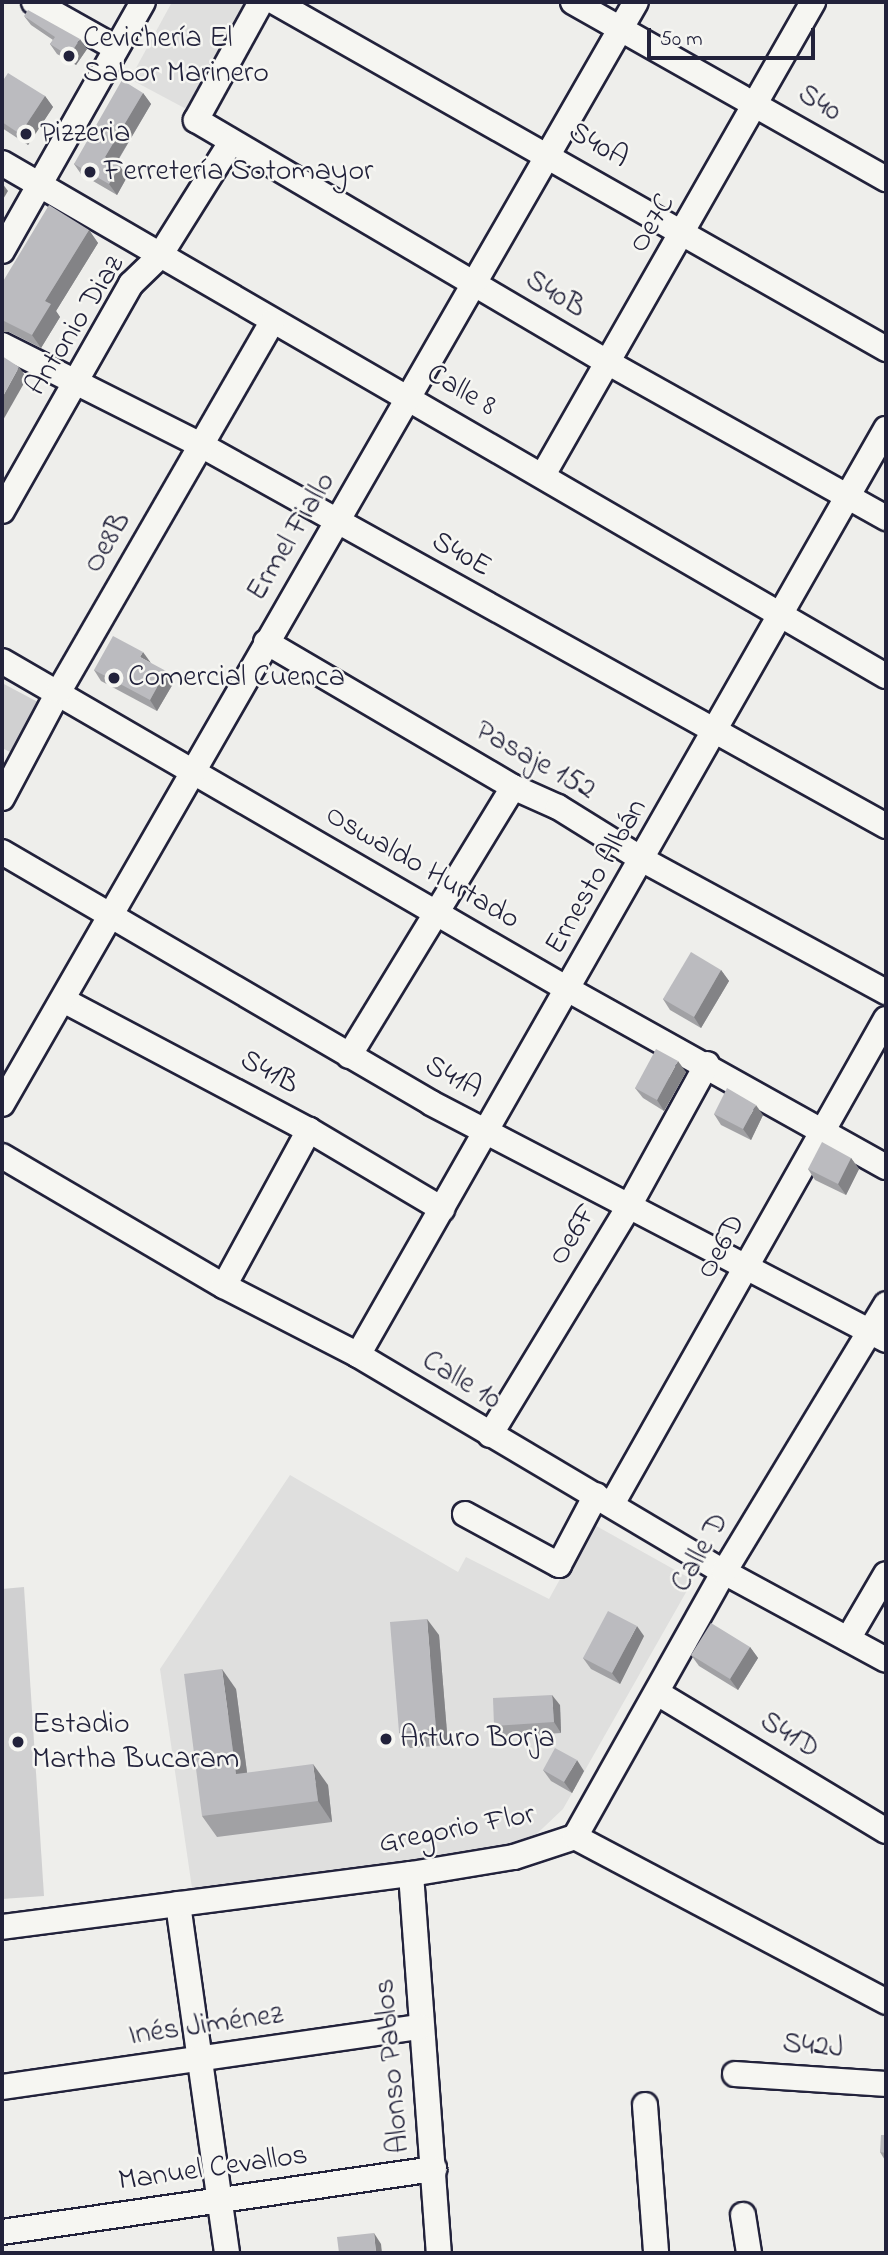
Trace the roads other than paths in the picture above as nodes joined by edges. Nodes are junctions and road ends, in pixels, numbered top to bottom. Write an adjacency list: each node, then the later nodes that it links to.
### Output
1 (34, 2): 9 (street)
2 (143, 2): 9 (street)
3 (261, 2): 11 (street, S40B)
4 (573, 2): 8 (street, S40)
5 (636, 2): 8 (street, Ermel Fiallo)
6 (813, 2): 10 (street, Oe7C)
7 (284, 4): 12 (street, S40A)
8 (621, 29): 10 (street, S40); 12 (street, Ermel Fiallo)
9 (116, 48): 15 (street)
10 (756, 104): 14 (street, S40); 16 (street, Oe7C)
11 (231, 142): 18 (street, Antonio Diaz); 19 (street, S40B)
12 (550, 154): 16 (street, S40A); 19 (street, Ermel Fiallo)
13 (2, 163): 15 (street, Calle 8)
14 (886, 179)
15 (40, 184): 17 (street); 18 (street, Calle 8)
16 (685, 232): 22 (street, S40A); 23 (street, Oe7C)
17 (2, 251)
18 (159, 257): 20 (street, Calle 8); 24 (street, Antonio Diaz)
19 (477, 285): 23 (street, S40B); 25 (street, Ermel Fiallo)
20 (272, 322): 25 (street, Calle 8); 27 (street, Oe8B)
21 (2, 345): 24 (street, S40E)
22 (886, 349)
23 (607, 362): 28 (street, Oe7C); 29 (street, S40B)
24 (76, 382): 27 (street, S40E); 30 (street, Antonio Diaz)
25 (412, 398): 28 (street, Calle 8); 32 (street, Ermel Fiallo)
26 (886, 429): 29 (street, Ernesto Albán)
27 (201, 445): 32 (street, S40E); 37 (street, Oe8B)
28 (543, 475): 33 (street, Calle 8)
29 (847, 497): 31 (street, S40B); 33 (street, Ernesto Albán)
30 (2, 510)
31 (886, 518)
32 (337, 522): 34 (street, Ermel Fiallo); 38 (street, S40E)
33 (780, 618): 36 (street, Calle 8); 38 (street, Ernesto Albán)
34 (266, 642): 39 (street, Ermel Fiallo); 41 (street, Pasaje 152)
35 (2, 661): 37 (street, Oswaldo Hurtado)
36 (886, 676)
37 (59, 691): 39 (street, Oswaldo Hurtado); 40 (street, Oe8B)
38 (717, 729): 43 (street, S40E); 45 (street, Ernesto Albán)
39 (192, 771): 46 (street, Oswaldo Hurtado); 47 (street, Ermel Fiallo)
40 (8, 773): 42 (street, Oe8B)
41 (513, 787): 45 (street, Pasaje 152); 46 (street)
42 (2, 798)
43 (886, 826)
44 (2, 852): 47 (street, S41A)
45 (643, 860): 48 (street, Ernesto Albán); 49 (street, Pasaje 152)
46 (437, 913): 48 (street, Oswaldo Hurtado); 52 (street)
47 (109, 918): 50 (street, Ermel Fiallo); 52 (street, S41A)
48 (569, 990): 53 (street, Oswaldo Hurtado); 56 (street, Ernesto Albán)
49 (886, 992)
50 (63, 1000): 54 (street, Ermel Fiallo); 55 (street, S41B)
51 (886, 1019): 57 (street, Oe6D)
52 (349, 1056): 56 (street, S41A)
53 (707, 1064): 57 (street, Oswaldo Hurtado); 60 (street, Oe6F)
54 (2, 1104)
55 (309, 1130): 61 (street, S41B); 63 (street)
56 (486, 1130): 60 (street, S41A); 61 (street, Ernesto Albán)
57 (824, 1130): 59 (street, Oswaldo Hurtado); 62 (street, Oe6D)
58 (2, 1156): 63 (street, Calle 10)
59 (886, 1167)
60 (629, 1206): 62 (street, S41A); 67 (street, Oe6F)
61 (442, 1209): 66 (street, Ernesto Albán)
62 (748, 1266): 65 (street, S41A); 68 (street, Oe6D)
63 (224, 1286): 66 (street, Calle 10)
64 (886, 1304): 65 (street, Calle D)
65 (879, 1336): 70 (street, Calle D)
66 (358, 1355): 67 (street, Calle 10)
67 (490, 1435): 68 (street, Calle 10)
68 (604, 1499): 69 (street, Oe6D); 70 (street, Calle 10)
69 (465, 1514)
70 (724, 1572): 72 (street, Calle 10); 74 (street, Calle D)
71 (886, 1574): 72 (street)
72 (848, 1639): 73 (street, Calle 10)
73 (886, 1660)
74 (659, 1694): 75 (street, S41D); 76 (street, Calle D)
75 (886, 1831)
76 (575, 1836): 77 (street, Gregorio Flor); 80 (street, Gregorio Flor)
77 (411, 1874): 78 (street, Gregorio Flor); 81 (street, Alonso Pablos)
78 (178, 1905): 79 (street, Gregorio Flor); 82 (street)
79 (2, 1927)
80 (886, 2002)
81 (420, 2027): 82 (street, Inés Jiménez); 87 (street, Alonso Pablos)
82 (202, 2059): 85 (street, Inés Jiménez); 88 (street)
83 (735, 2074): 84 (street, S42J)
84 (886, 2084)
85 (2, 2087)
86 (645, 2105): 93 (street)
87 (434, 2169): 88 (street, Manuel Cevallos); 92 (street, Alonso Pablos)
88 (220, 2200): 90 (street, Manuel Cevallos); 91 (street)
89 (743, 2215): 94 (street)
90 (2, 2232)
91 (227, 2253)
92 (439, 2253)
93 (656, 2253)
94 (749, 2253)

